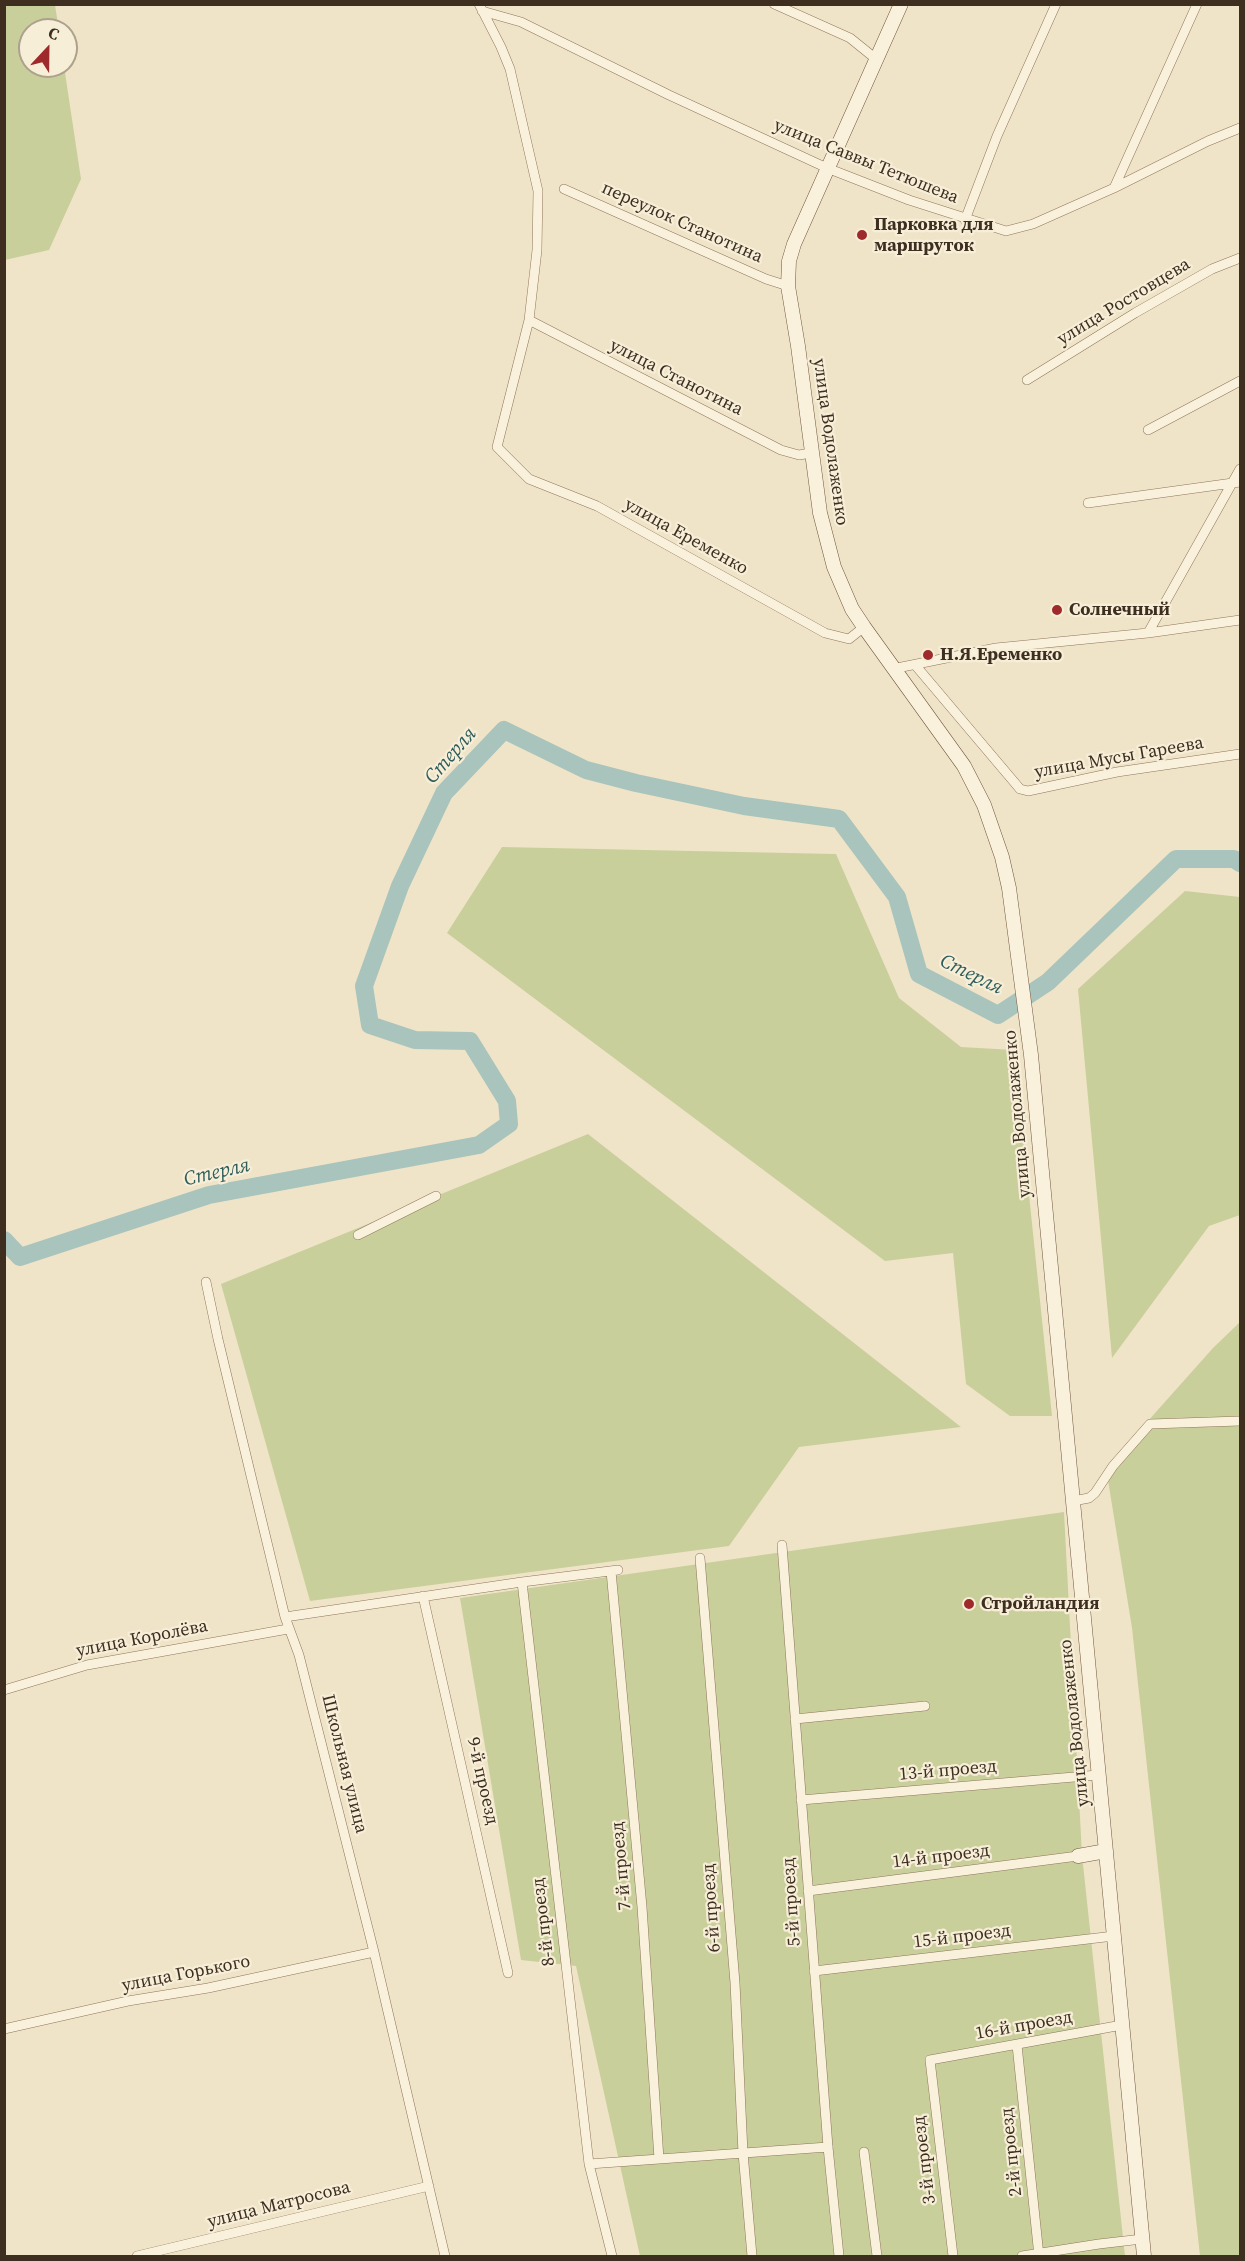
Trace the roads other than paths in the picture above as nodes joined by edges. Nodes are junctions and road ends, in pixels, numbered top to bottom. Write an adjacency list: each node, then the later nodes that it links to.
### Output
1 (774, 4): 6 (street)
2 (901, 4): 6 (main road, улица Водолаженко)
3 (1056, 4): 11 (street)
4 (1197, 4): 9 (street)
5 (481, 8): 8 (street, улица Саввы Тетюшева); 14 (street)
6 (876, 59): 8 (main road, улица Водолаженко)
7 (1240, 128): 9 (street, улица Саввы Тетюшева)
8 (827, 168): 11 (street, улица Саввы Тетюшева); 13 (main road, улица Водолаженко)
9 (1114, 188): 11 (street, улица Саввы Тетюшева)
10 (564, 189): 13 (street, переулок Станотина)
11 (965, 220)
12 (1240, 258): 15 (street, улица Ростовцева)
13 (788, 285): 18 (main road, улица Водолаженко)
14 (529, 320): 18 (street, улица Станотина); 23 (street, улица Еременко)
15 (1027, 380)
16 (1240, 381): 17 (street)
17 (1148, 430)
18 (811, 453): 23 (main road, улица Водолаженко)
19 (1240, 469): 20 (street)
20 (1236, 483): 21 (street); 24 (street)
21 (1088, 504)
22 (1240, 620): 24 (street)
23 (864, 627): 26 (main road, улица Водолаженко)
24 (1148, 633): 25 (street)
25 (916, 666): 26 (street); 27 (street, улица Мусы Гареева)
26 (892, 669): 32 (main road, улица Водолаженко)
27 (1240, 754)
28 (436, 1196): 29 (street)
29 (358, 1235)
30 (206, 1282): 37 (street, Школьная улица)
31 (1240, 1421): 32 (street)
32 (1073, 1501): 42 (main road, улица Водолаженко)
33 (782, 1545): 41 (street, 5-й проезд)
34 (700, 1558): 57 (street, 6-й проезд)
35 (522, 1582): 36 (street); 58 (street, 7-й проезд); 59 (street, 8-й проезд)
36 (423, 1596): 37 (street); 50 (street, 9-й проезд)
37 (285, 1617): 38 (street, Школьная улица)
38 (288, 1629): 39 (street, улица Королёва); 48 (street, Школьная улица)
39 (4, 1690)
40 (925, 1706): 41 (street)
41 (795, 1719): 43 (street, 5-й проезд)
42 (1098, 1775): 43 (street, 13-й проезд); 44 (main road, улица Водолаженко)
43 (801, 1800): 46 (street, 5-й проезд)
44 (1106, 1851): 45 (main road); 47 (main road, улица Водолаженко)
45 (1078, 1856): 46 (street, 14-й проезд)
46 (808, 1890): 49 (street, 5-й проезд)
47 (1114, 1936): 49 (street, 15-й проезд); 51 (main road, улица Водолаженко)
48 (374, 1952): 52 (street, улица Горького); 60 (street, Школьная улица)
49 (814, 1971): 55 (street, 5-й проезд)
50 (508, 1973)
51 (1122, 2025): 53 (street, 16-й проезд); 61 (main road, улица Водолаженко)
52 (4, 2029)
53 (1017, 2045): 54 (street, 16-й проезд); 62 (street, 2-й проезд)
54 (930, 2060): 69 (street, 3-й проезд)
55 (828, 2147): 57 (street); 67 (street, 5-й проезд)
56 (864, 2152): 68 (street)
57 (743, 2153): 58 (street); 66 (street, 6-й проезд)
58 (658, 2159): 59 (street)
59 (589, 2164): 65 (street, 8-й проезд)
60 (429, 2186): 63 (street, улица Матросова); 64 (street, Школьная улица)
61 (1142, 2239): 62 (street); 71 (main road, улица Водолаженко)
62 (1039, 2255): 70 (street)
63 (137, 2256)
64 (445, 2256)
65 (612, 2256)
66 (752, 2256)
67 (838, 2256)
68 (877, 2256)
69 (953, 2256)
70 (1022, 2256)
71 (1144, 2256)

